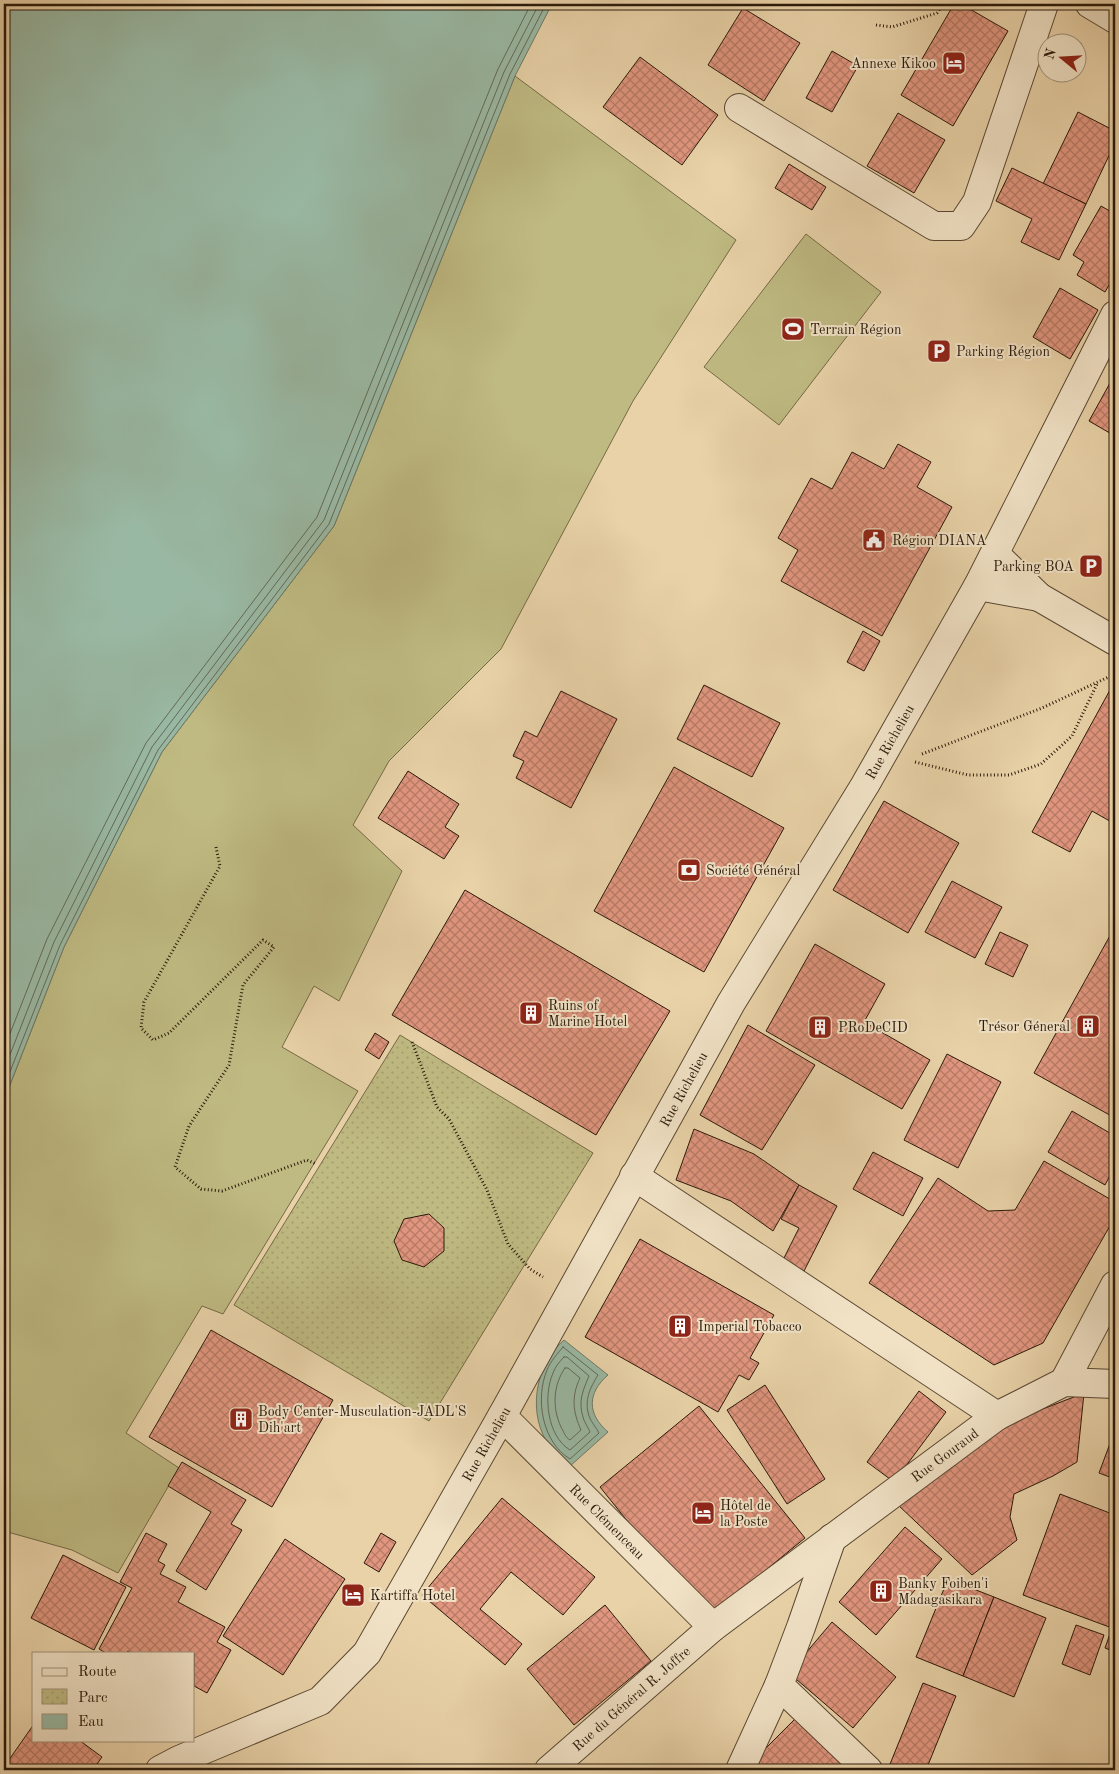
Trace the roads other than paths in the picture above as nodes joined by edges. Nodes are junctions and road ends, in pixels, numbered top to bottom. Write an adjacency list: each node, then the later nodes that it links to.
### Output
1 (1044, 4): 4 (street)
2 (1090, 4): 3 (street)
3 (1115, 19)
4 (739, 108)
5 (1115, 315): 6 (street, Rue Richelieu)
6 (995, 554): 7 (street, Rue Richelieu); 8 (street)
7 (978, 586): 8 (street); 10 (street, Rue Richelieu)
8 (1039, 598): 9 (street)
9 (1115, 641)
10 (634, 1176): 14 (street, Rue Richelieu); 15 (street)
11 (1115, 1285): 12 (street)
12 (1064, 1382): 13 (street); 15 (street, Rue Gouraud)
13 (1115, 1384)
14 (502, 1416): 17 (street, Rue Clémenceau); 19 (street, Rue Richelieu)
15 (997, 1416): 16 (street, Rue Gouraud)
16 (832, 1538): 17 (street, Rue Gouraud); 18 (street)
17 (713, 1627): 20 (street, Rue du Général R. Joffre)
18 (779, 1685): 21 (street); 22 (street)
19 (160, 1770)
20 (549, 1770)
21 (740, 1770)
22 (868, 1770)

